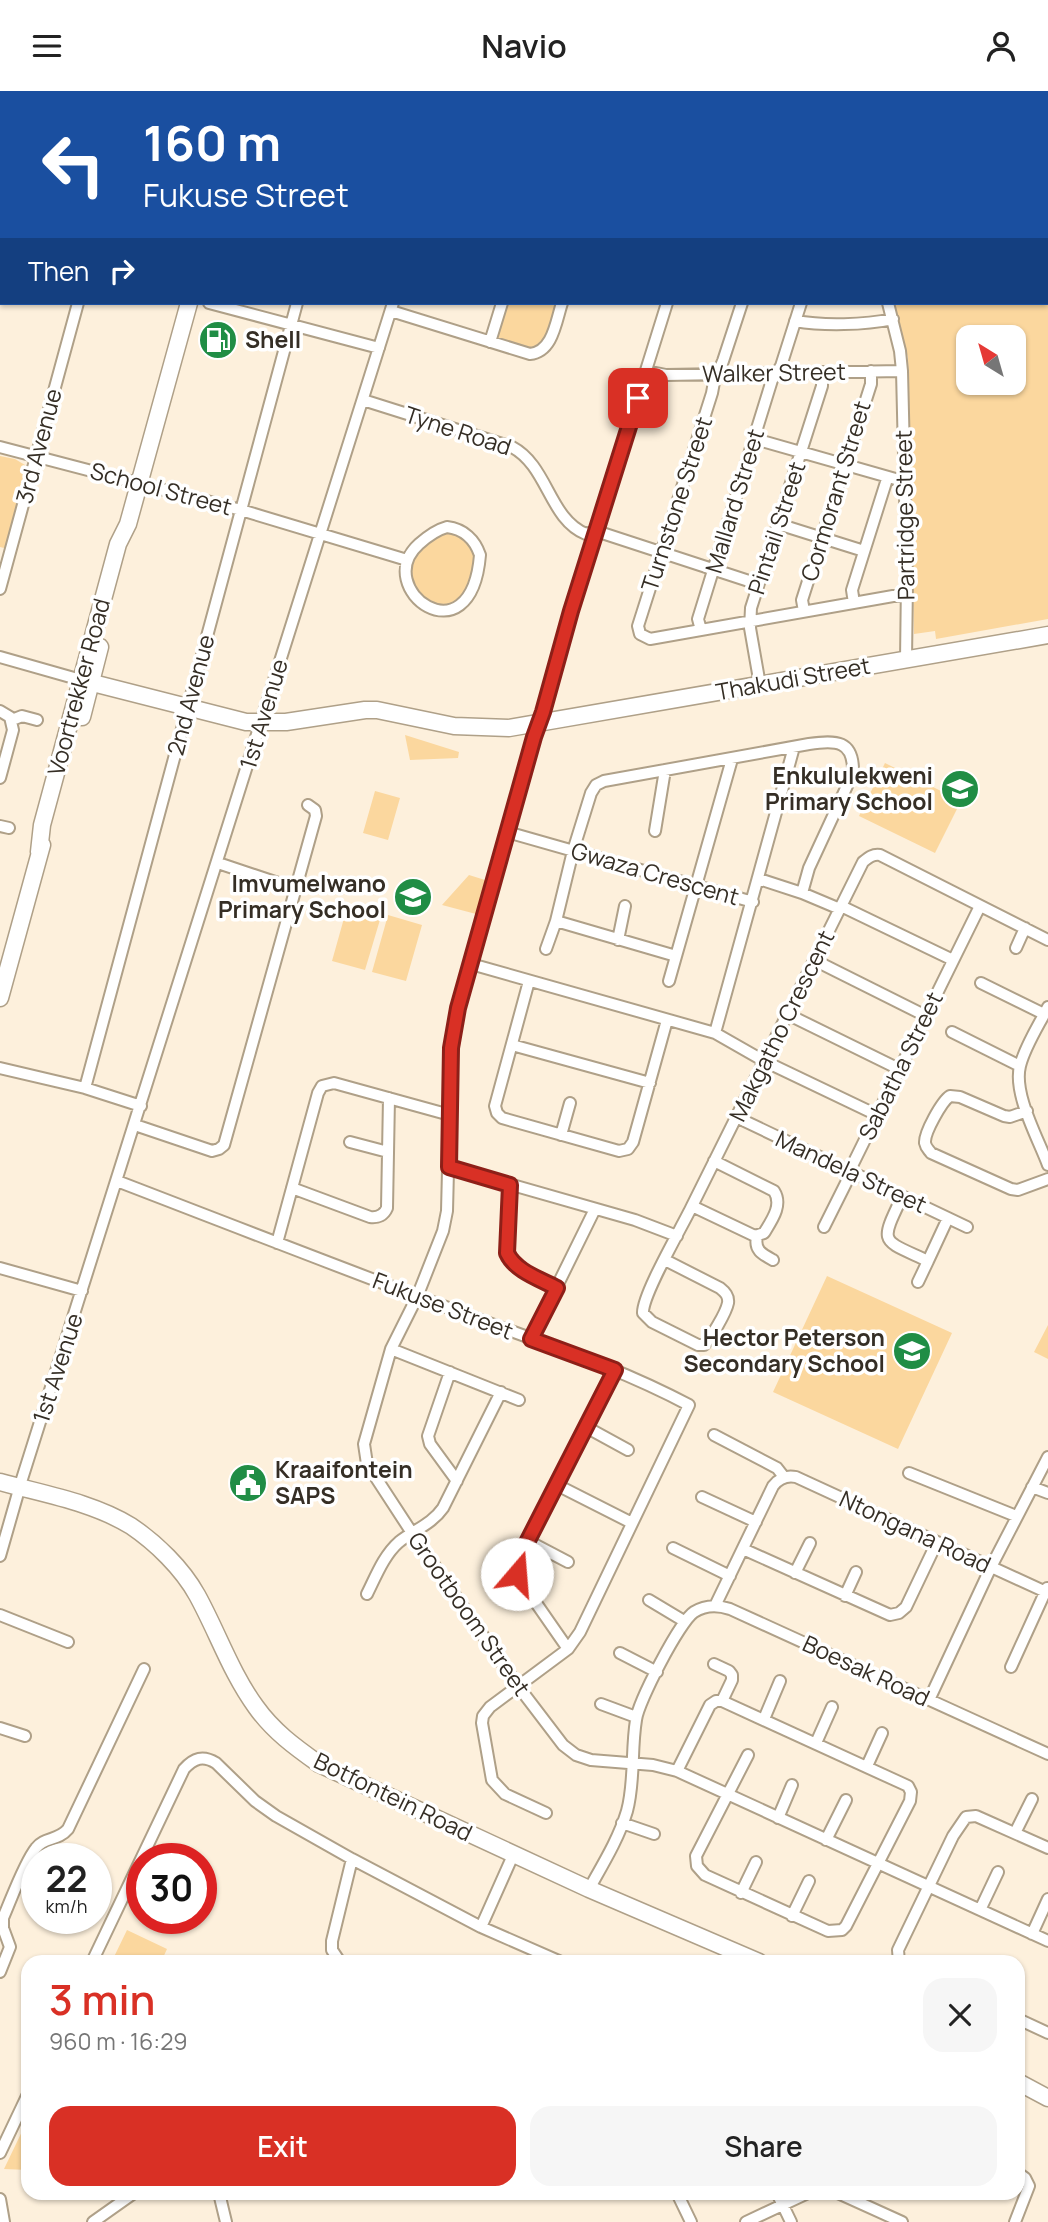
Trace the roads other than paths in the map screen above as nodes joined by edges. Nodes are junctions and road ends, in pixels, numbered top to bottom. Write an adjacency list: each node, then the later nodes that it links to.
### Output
1 (77, 305): 27 (street, 3rd Avenue)
2 (188, 305): 31 (main road, Voortrekker Road)
3 (217, 305): 14 (street)
4 (296, 305): 14 (street, 2nd Avenue)
5 (501, 305): 15 (street)
6 (561, 305): 15 (street)
7 (666, 305): 17 (street, Grootboom Street)
8 (740, 305): 22 (street, Turnstone Street)
9 (800, 305): 13 (street, Mallard Street)
10 (889, 305): 12 (street, Partridge Street)
11 (392, 307): 15 (street); 16 (street, 1st Avenue)
12 (893, 319): 13 (street); 19 (street, Partridge Street)
13 (795, 321): 21 (street, Mallard Street)
14 (291, 324): 16 (street); 32 (street, 2nd Avenue)
15 (490, 342)
16 (379, 348): 23 (street, 1st Avenue)
17 (646, 371): 22 (street, Walker Street); 34 (street, Grootboom Street)
18 (871, 371): 19 (street, Walker Street); 20 (street, Walker Street); 28 (street, Cormorant Street)
19 (902, 371): 30 (street, Partridge Street)
20 (822, 372): 21 (street, Walker Street); 26 (street, Pintail Street)
21 (776, 373): 22 (street, Walker Street); 24 (street, Mallard Street)
22 (718, 374): 37 (street, Turnstone Street)
23 (363, 400): 34 (street, Tyne Road); 35 (street, 1st Avenue)
24 (755, 439): 26 (street); 40 (street, Mallard Street)
25 (0, 447): 27 (street, School Street)
26 (800, 452): 28 (street); 33 (street, Pintail Street)
27 (37, 456): 31 (street, School Street); 42 (street, 3rd Avenue)
28 (845, 466): 29 (street); 36 (street, Cormorant Street)
29 (887, 479): 30 (street); 38 (street)
30 (906, 482): 43 (street, Partridge Street)
31 (140, 484): 32 (street, School Street); 51 (main road, Voortrekker Road)
32 (241, 510): 35 (street, School Street); 53 (street, 2nd Avenue)
33 (778, 524): 36 (street); 41 (street, Pintail Street)
34 (596, 531): 37 (street, Tyne Road); 58 (street, Grootboom Street)
35 (321, 533): 39 (street, School Street); 57 (street, 1st Avenue)
36 (822, 538): 38 (street); 45 (street, Cormorant Street)
37 (662, 551): 40 (street, Tyne Road); 47 (street, Turnstone Street)
38 (864, 551): 44 (street)
39 (407, 560): 39 (street)
40 (714, 569): 41 (street, Tyne Road); 47 (street, Mallard Street)
41 (758, 584): 46 (street, Pintail Street)
42 (0, 589)
43 (906, 596): 44 (street); 50 (street, Partridge Street)
44 (854, 603): 45 (street)
45 (804, 611): 46 (street)
46 (751, 621): 47 (street); 52 (street, Pintail Street)
47 (701, 630)
48 (1048, 635): 50 (main road, Thakudi Street)
49 (0, 657): 51 (street)
50 (906, 660): 52 (main road, Thakudi Street)
51 (86, 682): 53 (main road, Thakudi Street); 89 (main road, Voortrekker Road)
52 (760, 685): 58 (main road, Thakudi Street)
53 (188, 708): 57 (main road, Thakudi Street); 102 (street, 2nd Avenue)
54 (0, 711): 55 (street)
55 (12, 720): 56 (street); 62 (street)
56 (37, 720)
57 (261, 723): 58 (main road, Thakudi Street); 67 (street, 1st Avenue)
58 (538, 724): 65 (street, Grootboom Street)
59 (794, 747): 60 (street); 68 (street); 71 (street)
60 (732, 759): 61 (street); 69 (street)
61 (665, 770): 64 (street); 66 (street)
62 (0, 778)
63 (309, 805): 70 (street)
64 (655, 831)
65 (507, 832): 66 (street, Gwaza Crescent); 85 (street, Grootboom Street)
66 (573, 851): 69 (street, Gwaza Crescent); 76 (street)
67 (218, 863): 70 (street); 105 (street, 1st Avenue)
68 (759, 879): 71 (street); 72 (street)
69 (697, 885): 72 (street, Gwaza Crescent); 82 (street)
70 (296, 889): 110 (street)
71 (802, 893): 75 (street)
72 (752, 902): 95 (street, Gwaza Crescent)
73 (625, 906): 78 (street)
74 (980, 906): 75 (street, Makgatho Crescent); 77 (street, Makgatho Crescent); 84 (street, Sabatha Street)
75 (841, 907): 83 (street, Makgatho Crescent); 84 (street)
76 (556, 921): 78 (street); 81 (street)
77 (1026, 928): 79 (street, Makgatho Crescent); 80 (street)
78 (618, 940): 82 (street)
79 (1048, 940)
80 (1016, 948)
81 (546, 949)
82 (676, 956): 87 (street)
83 (814, 960): 91 (street, Makgatho Crescent); 92 (street)
84 (953, 960): 92 (street, Sabatha Street)
85 (471, 964): 86 (street); 107 (street, Grootboom Street)
86 (529, 981): 93 (street); 96 (street)
87 (668, 981)
88 (981, 983): 90 (street)
89 (0, 998)
90 (1046, 1010): 98 (street)
91 (787, 1014): 97 (street, Makgatho Crescent); 100 (street)
92 (926, 1016): 100 (street, Sabatha Street)
93 (667, 1020): 95 (street); 101 (street)
94 (951, 1032): 98 (street)
95 (715, 1033): 97 (street)
96 (512, 1045): 101 (street); 111 (street)
97 (764, 1061): 108 (street); 109 (street, Makgatho Crescent)
98 (1020, 1066): 106 (street)
99 (0, 1068): 102 (street)
100 (899, 1069): 108 (street, Sabatha Street)
101 (650, 1083): 111 (street)
102 (85, 1088): 105 (street)
103 (389, 1098): 107 (street); 113 (street); 121 (street)
104 (570, 1103): 111 (street)
105 (141, 1105): 110 (street, 1st Avenue)
106 (1027, 1111): 115 (street); 118 (street)
107 (450, 1115): 116 (street, Grootboom Street)
108 (877, 1115): 117 (street, Sabatha Street)
109 (736, 1117): 114 (street, Makgatho Crescent); 117 (street, Mandela Street)
110 (135, 1125): 119 (street, 1st Avenue)
111 (561, 1135)
112 (350, 1142): 113 (street)
113 (388, 1152): 121 (street)
114 (714, 1161): 123 (street, Makgatho Crescent); 129 (street)
115 (1048, 1165)
116 (449, 1167): 120 (street); 138 (street, Grootboom Street)
117 (849, 1172): 122 (street, Mandela Street); 126 (street, Sabatha Street)
118 (1048, 1179)
119 (117, 1181): 130 (street, Fukuse Street); 137 (street, 1st Avenue)
120 (510, 1185): 124 (street); 136 (street)
121 (292, 1188): 130 (street)
122 (902, 1197): 125 (street, Mandela Street); 133 (street)
123 (692, 1206): 128 (street, Makgatho Crescent); 129 (street)
124 (595, 1209): 128 (street); 136 (street)
125 (948, 1218): 127 (street, Mandela Street); 133 (street)
126 (824, 1227)
127 (967, 1227)
128 (677, 1235): 131 (street, Makgatho Crescent)
129 (757, 1237): 132 (street)
130 (277, 1243): 138 (street, Fukuse Street)
131 (665, 1259): 131 (street, Makgatho Crescent)
132 (773, 1260)
133 (928, 1261): 135 (street)
134 (0, 1268): 137 (street)
135 (918, 1282)
136 (557, 1288): 139 (street)
137 (82, 1291): 155 (street, 1st Avenue)
138 (418, 1297): 139 (street, Fukuse Street); 140 (street, Grootboom Street)
139 (531, 1339): 141 (street, Fukuse Street)
140 (391, 1349): 142 (street); 161 (street, Grootboom Street)
141 (615, 1370): 145 (street); 160 (street, Fukuse Street)
142 (450, 1372): 143 (street); 151 (street)
143 (501, 1392): 144 (street); 151 (street)
144 (519, 1400)
145 (586, 1427): 147 (street); 153 (street)
146 (714, 1436): 150 (street, Ntongana Road)
147 (628, 1450)
148 (1048, 1457): 154 (street)
149 (909, 1473): 158 (street)
150 (784, 1477): 159 (street); 163 (street, Ntongana Road)
151 (457, 1481): 161 (street)
152 (0, 1482): 155 (main road, Botfontein Road)
153 (556, 1485): 160 (street); 162 (street)
154 (1032, 1487): 156 (street); 158 (street)
155 (21, 1488): 167 (street, 1st Avenue); 216 (main road, Botfontein Road)
156 (1048, 1493)
157 (702, 1497): 159 (street)
158 (1016, 1516): 169 (street)
159 (756, 1522): 166 (street)
160 (632, 1523): 181 (street, Fukuse Street)
161 (412, 1533): 174 (street); 188 (street, Grootboom Street)
162 (528, 1541): 168 (street); 181 (street)
163 (937, 1542): 169 (street, Ntongana Road); 175 (street)
164 (810, 1543): 171 (street)
165 (673, 1548): 172 (street)
166 (743, 1549): 171 (street); 172 (street)
167 (0, 1556)
168 (568, 1562)
169 (991, 1567): 173 (street, Ntongana Road); 190 (street)
170 (856, 1572): 175 (street)
171 (795, 1573): 175 (street)
172 (730, 1576): 177 (street)
173 (1047, 1590): 184 (street)
174 (367, 1594)
175 (845, 1596)
176 (649, 1600): 179 (street)
177 (715, 1606): 179 (street); 190 (street, Boesak Road)
178 (0, 1615): 180 (street)
179 (684, 1621): 186 (street)
180 (68, 1642)
181 (568, 1649): 188 (street, Fukuse Street)
182 (620, 1653): 186 (street)
183 (714, 1664): 189 (street)
184 (1012, 1667)
185 (144, 1669): 237 (street)
186 (657, 1672): 193 (street)
187 (779, 1681): 194 (street)
188 (518, 1686): 201 (street, Grootboom Street); 208 (street, Fukuse Street)
189 (722, 1700): 194 (street); 203 (street)
190 (929, 1700): 199 (street, Boesak Road)
191 (601, 1704): 193 (street)
192 (832, 1707): 198 (street)
193 (636, 1717): 201 (street)
194 (764, 1719): 198 (street)
195 (0, 1728): 197 (street)
196 (881, 1733): 202 (street)
197 (25, 1736)
198 (816, 1742): 202 (street)
199 (1048, 1754)
200 (748, 1755): 205 (street)
201 (633, 1763): 203 (street); 210 (street)
202 (867, 1766): 219 (street)
203 (677, 1771): 205 (street)
204 (792, 1785): 209 (street)
205 (726, 1795): 209 (street); 225 (street)
206 (1032, 1799): 211 (street)
207 (846, 1800): 213 (street)
208 (546, 1813)
209 (778, 1818): 213 (street)
210 (622, 1823): 212 (street); 223 (street)
211 (1015, 1833): 215 (street); 222 (street)
212 (654, 1834)
213 (826, 1840): 219 (street)
214 (150, 1843): 217 (street)
215 (1048, 1848)
216 (513, 1853): 223 (main road, Botfontein Road); 229 (street)
217 (352, 1859): 229 (street); 233 (street)
218 (756, 1862): 225 (street)
219 (879, 1864): 222 (street); 228 (street)
220 (998, 1872): 227 (street)
221 (809, 1881): 228 (street)
222 (928, 1887): 227 (street); 236 (street)
223 (590, 1889): 235 (main road, Botfontein Road)
224 (126, 1893): 232 (street)
225 (741, 1893): 228 (street)
226 (1048, 1899): 230 (street)
227 (979, 1910): 230 (street)
228 (792, 1916)
229 (481, 1927): 234 (street)
230 (1032, 1934): 231 (street)
231 (1048, 1941)
232 (95, 1955)
233 (335, 1955)
234 (545, 1955)
235 (743, 1955)
236 (897, 1955)
237 (0, 1972)
238 (1025, 2022): 239 (street)
239 (1048, 2033)
240 (1025, 2085): 241 (main road)
241 (1048, 2095)
242 (21, 2109): 243 (street)
243 (0, 2153)
244 (1025, 2178): 245 (street)
245 (1025, 2198)
246 (0, 2199): 255 (street)
247 (124, 2200): 256 (street)
248 (221, 2200): 257 (street)
249 (680, 2200): 258 (street)
250 (780, 2200): 254 (street)
251 (793, 2200): 254 (street)
252 (853, 2200): 261 (street)
253 (1024, 2200): 262 (street)
254 (782, 2205): 259 (street); 260 (street)
255 (4, 2222)
256 (93, 2222)
257 (226, 2222)
258 (691, 2222)
259 (746, 2222)
260 (791, 2222)
261 (902, 2222)
262 (1015, 2222)

